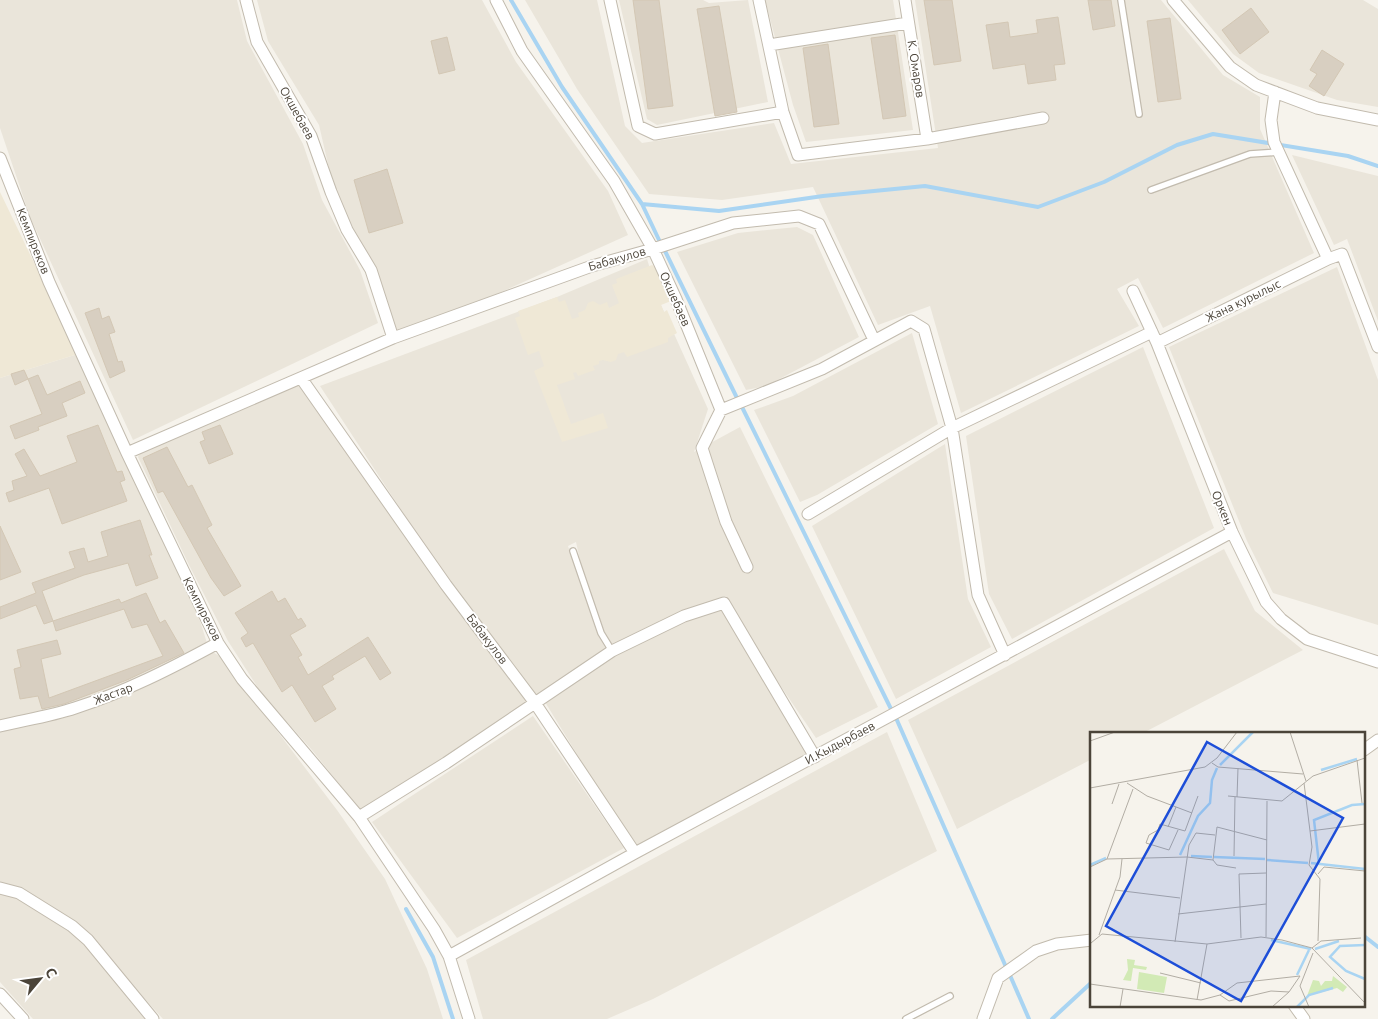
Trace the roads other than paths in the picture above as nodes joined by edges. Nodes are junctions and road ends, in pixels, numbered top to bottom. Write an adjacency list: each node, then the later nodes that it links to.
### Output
1 (246, 0): 22 (street, Окшебаев)
2 (496, 0): 19 (street, Окшебаев)
3 (610, 0): 11 (street)
4 (759, 0): 9 (street)
5 (905, 0): 8 (street, К. Омаров)
6 (1121, 0): 12 (lane)
7 (1173, 0): 10 (street)
8 (908, 23): 9 (street); 15 (street, К. Омаров)
9 (769, 45): 11 (street)
10 (1275, 92): 14 (street); 16 (street)
11 (783, 112): 15 (street)
12 (1139, 114)
13 (1043, 118): 15 (street)
14 (1378, 120)
15 (927, 139)
16 (1280, 152): 18 (lane); 20 (street)
17 (0, 158): 29 (street, Кемпиреков)
18 (1151, 190)
19 (653, 249): 22 (street, Бабакулов); 24 (street, Бабакулов); 27 (street, Окшебаев)
20 (1328, 259): 23 (street, Жана курылыс); 25 (street)
21 (1133, 291): 23 (street, Оркен)
22 (393, 338): 26 (street, Бабакулов)
23 (1155, 338): 28 (street, Жана курылыс); 31 (street, Оркен)
24 (874, 340): 27 (street); 28 (street)
25 (1378, 347)
26 (302, 378): 29 (street, Бабакулов); 38 (street, Бабакулов)
27 (721, 410): 33 (street)
28 (952, 428): 30 (street, Жана курылыс); 36 (street)
29 (127, 453): 34 (street, Кемпиреков)
30 (808, 514)
31 (1232, 532): 36 (street, И.Кыдырбаев); 37 (street, Оркен)
32 (573, 551): 35 (lane)
33 (747, 567)
34 (218, 643): 39 (street, Жастар); 43 (street, Кемпиреков)
35 (612, 651): 38 (street); 42 (street)
36 (1005, 654): 42 (street, И.Кыдырбаев)
37 (1378, 662)
38 (535, 703): 43 (street); 44 (street, Бабакулов)
39 (0, 726)
40 (1378, 740): 41 (street)
41 (1366, 749)
42 (815, 757): 44 (street, И.Кыдырбаев)
43 (359, 817): 47 (street, Кемпиреков)
44 (635, 854): 47 (street, И.Кыдырбаев)
45 (0, 888): 52 (street)
46 (1090, 940): 55 (street)
47 (449, 956): 53 (street, Кемпиреков)
48 (0, 994): 51 (street)
49 (950, 996): 54 (lane)
50 (1295, 1006): 56 (street)
51 (23, 1019)
52 (153, 1019)
53 (469, 1019)
54 (906, 1019)
55 (983, 1019)
56 (1304, 1019)

